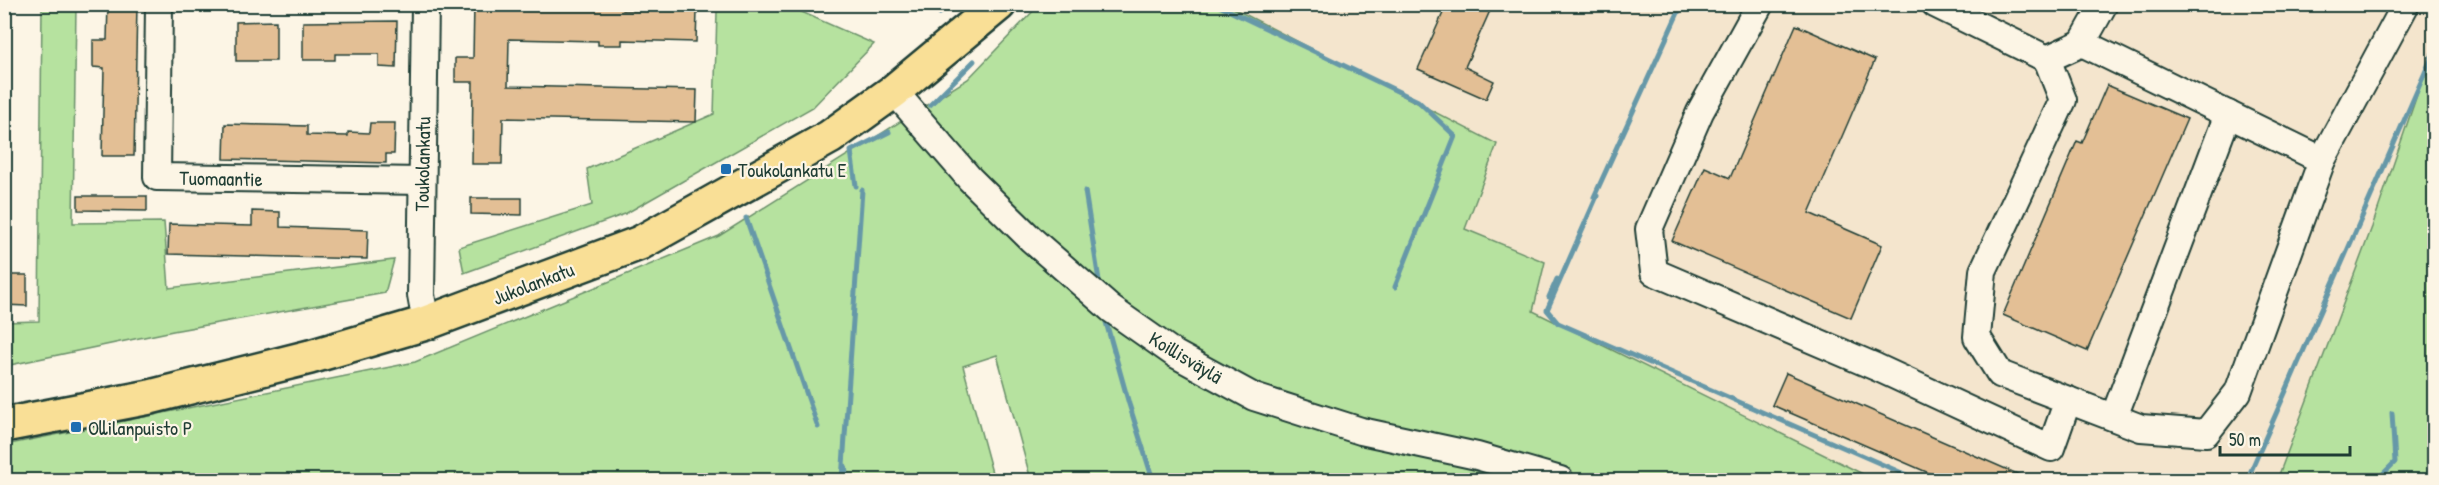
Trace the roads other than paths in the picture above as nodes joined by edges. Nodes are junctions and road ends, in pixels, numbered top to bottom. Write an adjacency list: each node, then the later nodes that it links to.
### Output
1 (159, 4): 13 (street, Tuomaantie)
2 (425, 4): 13 (street, Toukolankatu)
3 (999, 4): 10 (main road, Jukolankatu)
4 (1760, 4): 15 (street)
5 (1935, 4): 9 (street)
6 (2104, 4): 8 (street)
7 (2400, 6): 12 (street)
8 (2082, 43): 9 (street); 11 (street)
9 (2047, 58): 15 (street)
10 (894, 92): 14 (main road, Jukolankatu); 18 (street, Koillisväylä)
11 (2228, 114): 12 (street); 16 (street)
12 (2322, 160): 16 (street)
13 (422, 181): 14 (street, Toukolankatu)
14 (426, 323): 17 (main road, Jukolankatu)
15 (2068, 400): 16 (street)
16 (2114, 417)
17 (4, 425)
18 (1560, 480)

